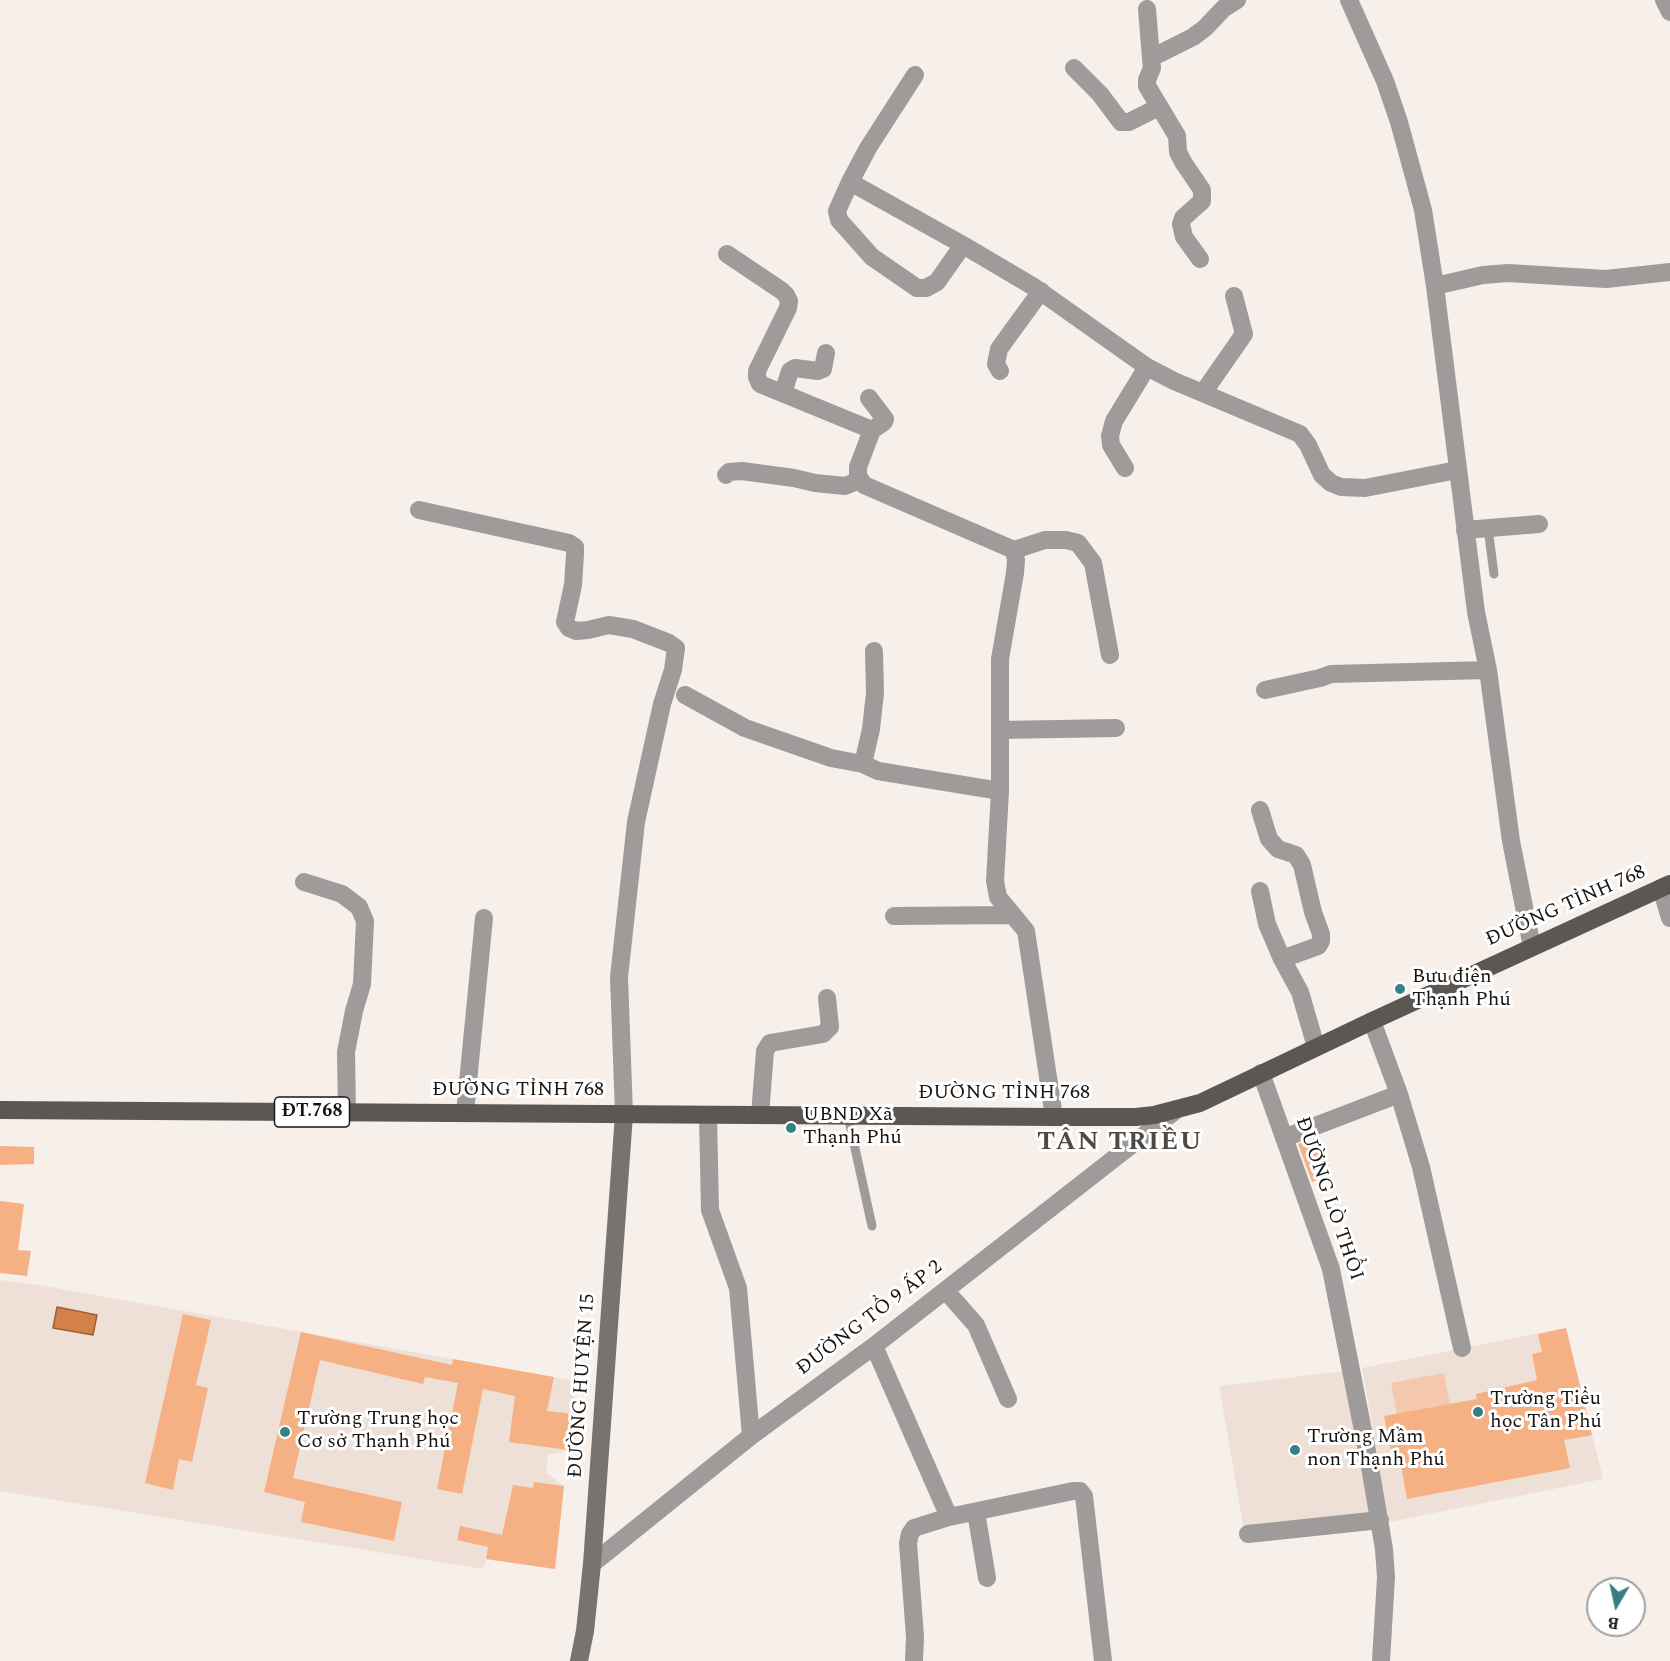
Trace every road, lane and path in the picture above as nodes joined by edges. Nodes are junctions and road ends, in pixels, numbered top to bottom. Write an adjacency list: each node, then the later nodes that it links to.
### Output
1 (1349, 0): 15 (street)
2 (1664, 0): 5 (street)
3 (1227, 3): 6 (street)
4 (1147, 9): 6 (street)
5 (1670, 12)
6 (1151, 58): 9 (street)
7 (1074, 68): 9 (street)
8 (915, 75): 10 (street)
9 (1159, 107): 13 (street)
10 (850, 182): 11 (street); 11 (street)
11 (963, 244): 16 (street)
12 (727, 254): 21 (street)
13 (1200, 259)
14 (1670, 272): 15 (street)
15 (1435, 286): 26 (street)
16 (1041, 291): 19 (street); 20 (street)
17 (1234, 296): 22 (street)
18 (826, 353): 21 (street)
19 (1147, 367): 22 (street); 25 (street)
20 (1000, 371)
21 (783, 393): 24 (street)
22 (1203, 393): 26 (street)
23 (869, 398): 24 (street)
24 (872, 430): 28 (street)
25 (1125, 468)
26 (1457, 470): 32 (street)
27 (726, 475): 28 (street)
28 (860, 480): 33 (street)
29 (419, 510): 63 (street)
30 (1539, 524): 31 (street)
31 (1488, 528): 32 (street); 34 (lane)
32 (1465, 530): 37 (street)
33 (1014, 550): 36 (street); 41 (street)
34 (1494, 574)
35 (874, 651): 42 (street)
36 (1110, 655)
37 (1488, 670): 38 (street); 52 (street)
38 (1264, 690)
39 (685, 695): 42 (street)
40 (1116, 728): 41 (street)
41 (1000, 730): 43 (street)
42 (863, 764): 43 (street)
43 (1000, 791): 48 (street)
44 (1260, 810): 53 (street)
45 (304, 882): 61 (street)
46 (1666, 886): 51 (street); 52 (main road, ĐƯỜNG TỈNH 768 / ĐT.768)
47 (1260, 891): 53 (street)
48 (1013, 915): 49 (street); 67 (street)
49 (894, 916)
50 (484, 918): 62 (street)
51 (1670, 918)
52 (1532, 947): 55 (main road, ĐƯỜNG TỈNH 768 / ĐT.768)
53 (1282, 959): 56 (street)
54 (827, 998): 65 (street)
55 (1372, 1021): 56 (main road, ĐƯỜNG TỈNH 768 / ĐT.768); 58 (street)
56 (1316, 1047): 57 (main road, ĐƯỜNG TỈNH 768 / ĐT.768)
57 (1261, 1073): 60 (main road, ĐƯỜNG TỈNH 768 / ĐT.768); 68 (street, ĐƯỜNG LÒ THỔI)
58 (1399, 1094): 68 (street); 72 (street)
59 (0, 1110): 61 (main road, ĐƯỜNG TỈNH 768 / ĐT.768)
60 (1175, 1111): 67 (main road, ĐƯỜNG TỈNH 768 / ĐT.768); 70 (street, ĐƯỜNG TỔ 9 ẤP 2)
61 (347, 1112): 62 (main road, ĐƯỜNG TỈNH 768 / ĐT.768)
62 (465, 1113): 63 (main road, ĐƯỜNG TỈNH 768 / ĐT.768)
63 (624, 1114): 64 (main road, ĐƯỜNG TỈNH 768 / ĐT.768); 79 (street, ĐƯỜNG HUYỆN 15)
64 (708, 1115): 65 (main road, ĐƯỜNG TỈNH 768 / ĐT.768); 74 (street)
65 (760, 1115): 66 (main road, ĐƯỜNG TỈNH 768 / ĐT.768)
66 (848, 1116): 67 (main road, ĐƯỜNG TỈNH 768 / ĐT.768); 69 (lane)
67 (1054, 1117)
68 (1284, 1138): 77 (street, ĐƯỜNG LÒ THỔI)
69 (872, 1226)
70 (946, 1291): 71 (street, ĐƯỜNG TỔ 9 ẤP 2); 73 (street)
71 (874, 1346): 74 (street, ĐƯỜNG TỔ 9 ẤP 2); 76 (street)
72 (1462, 1348)
73 (1008, 1399)
74 (751, 1436): 79 (street, ĐƯỜNG TỔ 9 ẤP 2)
75 (976, 1512): 76 (street); 80 (street); 83 (street)
76 (949, 1517): 82 (street)
77 (1380, 1520): 78 (street); 84 (street, ĐƯỜNG LÒ THỔI)
78 (1248, 1534)
79 (592, 1564): 81 (street, ĐƯỜNG HUYỆN 15)
80 (987, 1578)
81 (579, 1661)
82 (915, 1661)
83 (1104, 1661)
84 (1381, 1661)

